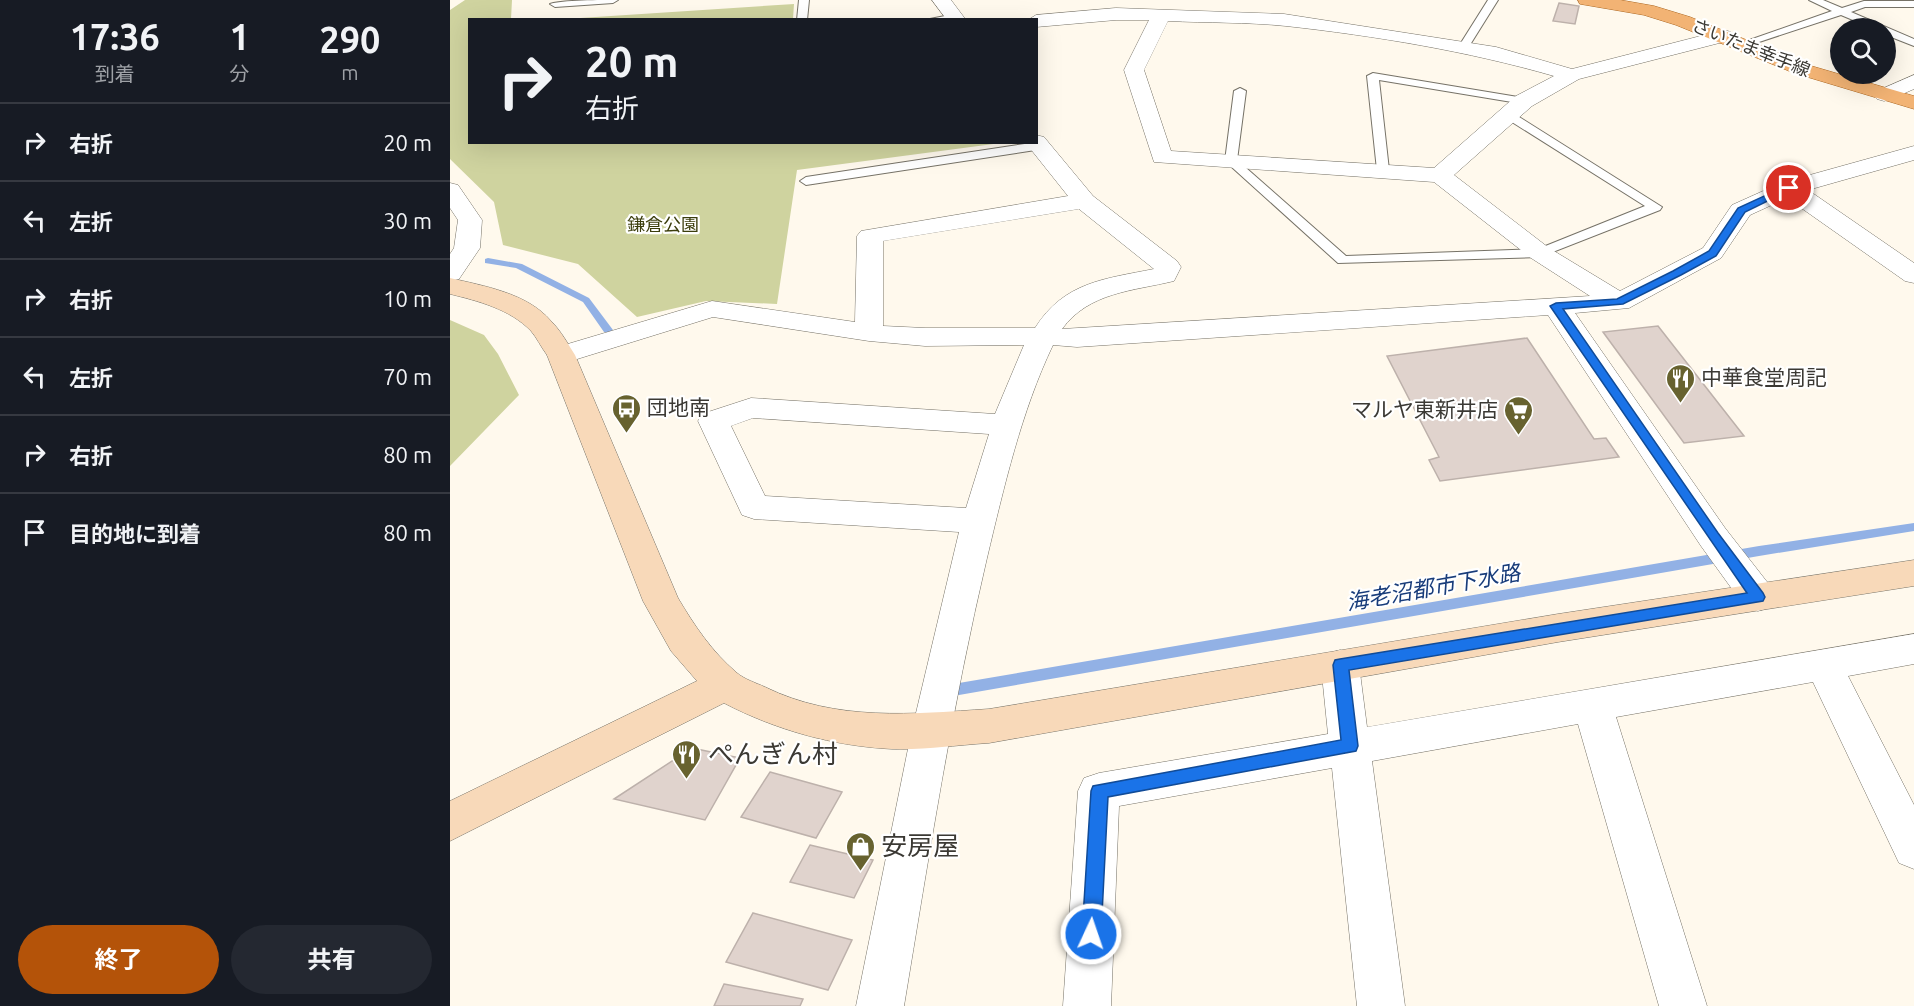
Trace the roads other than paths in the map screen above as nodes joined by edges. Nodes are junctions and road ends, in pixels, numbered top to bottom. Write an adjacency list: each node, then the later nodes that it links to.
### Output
1 (613, 0): 7 (lane)
2 (804, 0): 12 (lane)
3 (941, 0): 13 (street)
4 (1493, 0): 20 (lane)
5 (1587, 0): 17 (main road, さいたま幸手線)
6 (1814, 0): 10 (lane)
7 (555, 4)
8 (1914, 4): 10 (lane)
9 (1285, 10): 11 (street); 20 (street)
10 (1842, 13): 14 (lane); 19 (lane)
11 (1161, 15): 15 (street); 29 (street)
12 (802, 18)
13 (956, 18)
14 (1855, 18)
15 (1038, 21)
16 (1896, 35): 18 (lane)
17 (1724, 36): 19 (main road, さいたま幸手線); 21 (street)
18 (1914, 43)
19 (1743, 44): 24 (main road, さいたま幸手線)
20 (1464, 46): 21 (street)
21 (1572, 75): 26 (street)
22 (1914, 81): 24 (street)
23 (1240, 91): 29 (lane)
24 (1884, 95): 25 (main road, さいたま幸手線)
25 (1914, 103)
26 (1516, 108): 30 (lane); 31 (street); 36 (lane)
27 (1037, 144): 32 (lane); 35 (street)
28 (1909, 160): 33 (street)
29 (1231, 161): 30 (street); 36 (lane)
30 (1383, 170): 31 (street)
31 (1440, 175): 36 (street)
32 (806, 181)
33 (1789, 188): 38 (street); 40 (street)
34 (450, 190): 37 (street)
35 (1084, 201): 42 (street); 43 (street)
36 (1540, 253): 40 (street)
37 (450, 273)
38 (1914, 275)
39 (450, 286): 44 (street)
40 (1619, 302): 41 (street)
41 (1556, 306): 43 (street); 48 (street)
42 (869, 333): 43 (street); 44 (street)
43 (1041, 336): 45 (street)
44 (561, 355): 52 (street)
45 (1007, 425): 46 (street); 46 (street)
46 (978, 521): 54 (street)
47 (1914, 573): 48 (street)
48 (1750, 587): 51 (street)
49 (1914, 649): 50 (street)
50 (1823, 664): 53 (street); 57 (street)
51 (1340, 665): 54 (street); 55 (street)
52 (724, 685): 54 (street); 56 (street)
53 (1592, 704): 55 (street); 61 (street)
54 (932, 731): 58 (street)
55 (1350, 746): 59 (street); 60 (street)
56 (450, 822)
57 (1914, 849)
58 (880, 1006)
59 (1087, 1006)
60 (1381, 1006)
61 (1683, 1006)

